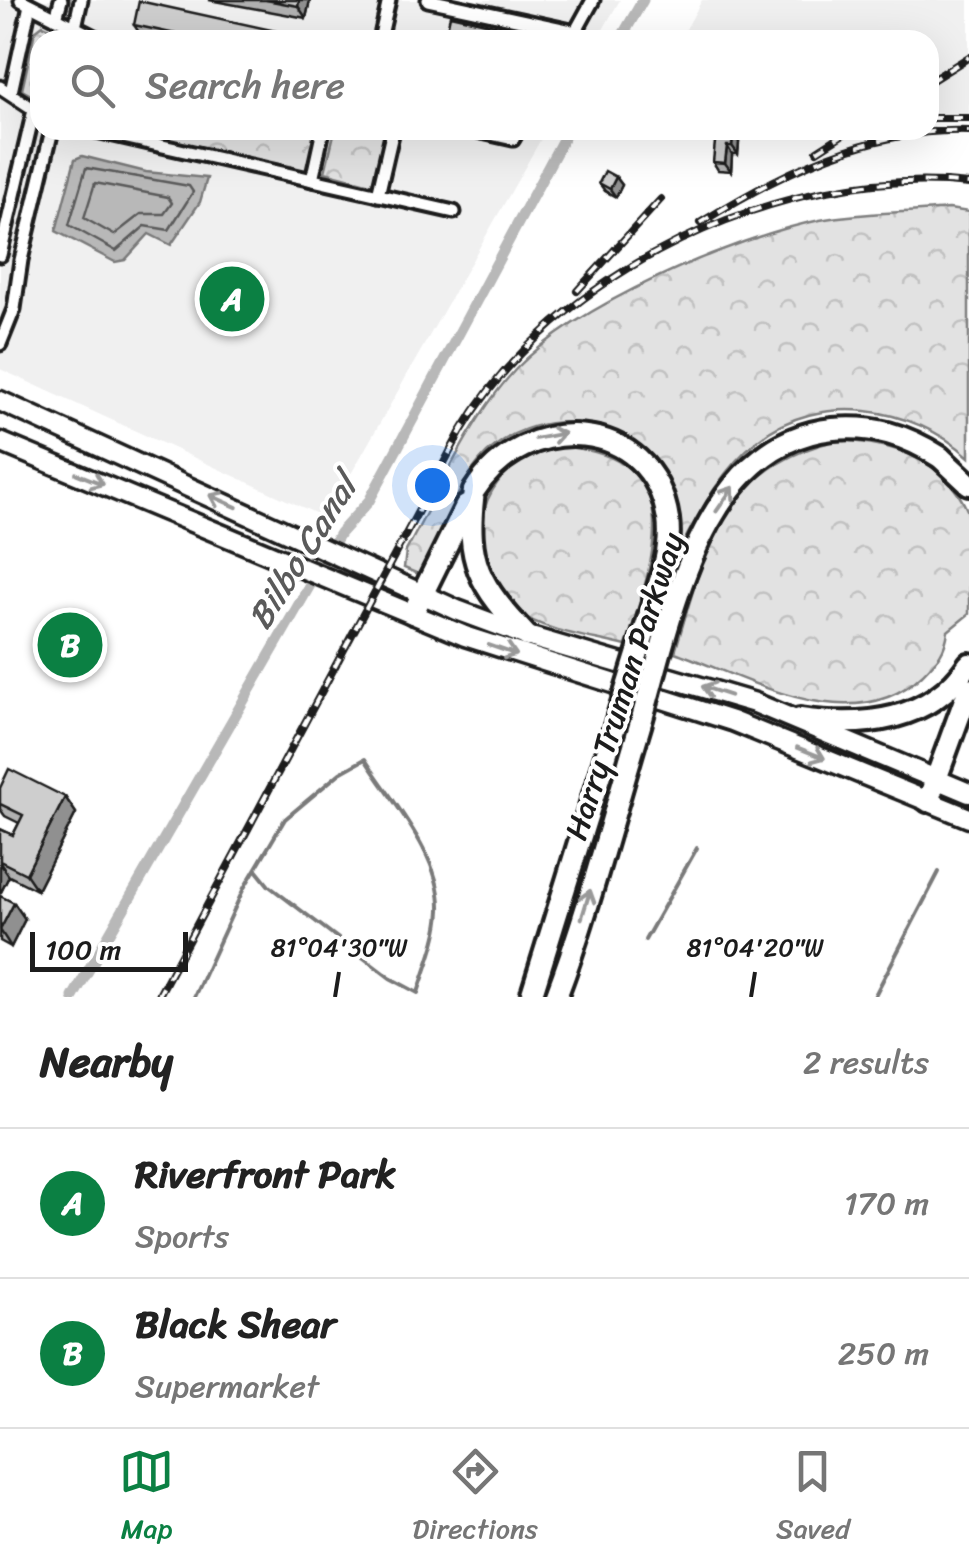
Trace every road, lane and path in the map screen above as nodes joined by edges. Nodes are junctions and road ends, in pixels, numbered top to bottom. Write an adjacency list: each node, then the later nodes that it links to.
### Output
1 (60, 0): 7 (street)
2 (81, 0): 8 (street)
3 (390, 0): 10 (street)
4 (428, 0): 11 (street)
5 (594, 0): 12 (street)
6 (26, 2): 7 (street); 13 (street)
7 (56, 18): 8 (street)
8 (75, 27): 9 (street)
9 (81, 30)
10 (382, 30)
11 (549, 30)
12 (576, 30)
13 (6, 89): 14 (street)
14 (30, 106)
15 (30, 137): 23 (street)
16 (50, 140): 24 (street)
17 (136, 140): 20 (street)
18 (321, 140): 20 (street)
19 (390, 140): 21 (street)
20 (312, 180): 21 (street)
21 (378, 195): 22 (street)
22 (454, 212)
23 (1, 246): 24 (street)
24 (22, 252): 25 (street)
25 (0, 344)
26 (0, 402): 30 (main road, one-way to 26)
27 (0, 442): 31 (main road, one-way to 31)
28 (969, 484): 41 (highway, Harry Truman Parkway, one-way to 28, bridge)
29 (474, 491): 30 (highway, Harry Truman Parkway); 32 (highway); 40 (highway, Harry Truman Parkway, one-way to 40, bridge)
30 (423, 594): 31 (highway, Harry Truman Parkway); 32 (main road)
31 (413, 613): 38 (main road, one-way to 38)
32 (527, 636): 35 (main road, one-way to 32)
33 (969, 664): 35 (highway)
34 (969, 689): 36 (highway)
35 (800, 720): 36 (main road)
36 (936, 778): 37 (main road); 38 (highway)
37 (969, 792)
38 (928, 801): 39 (main road)
39 (969, 818)
40 (531, 997)
41 (556, 997)

